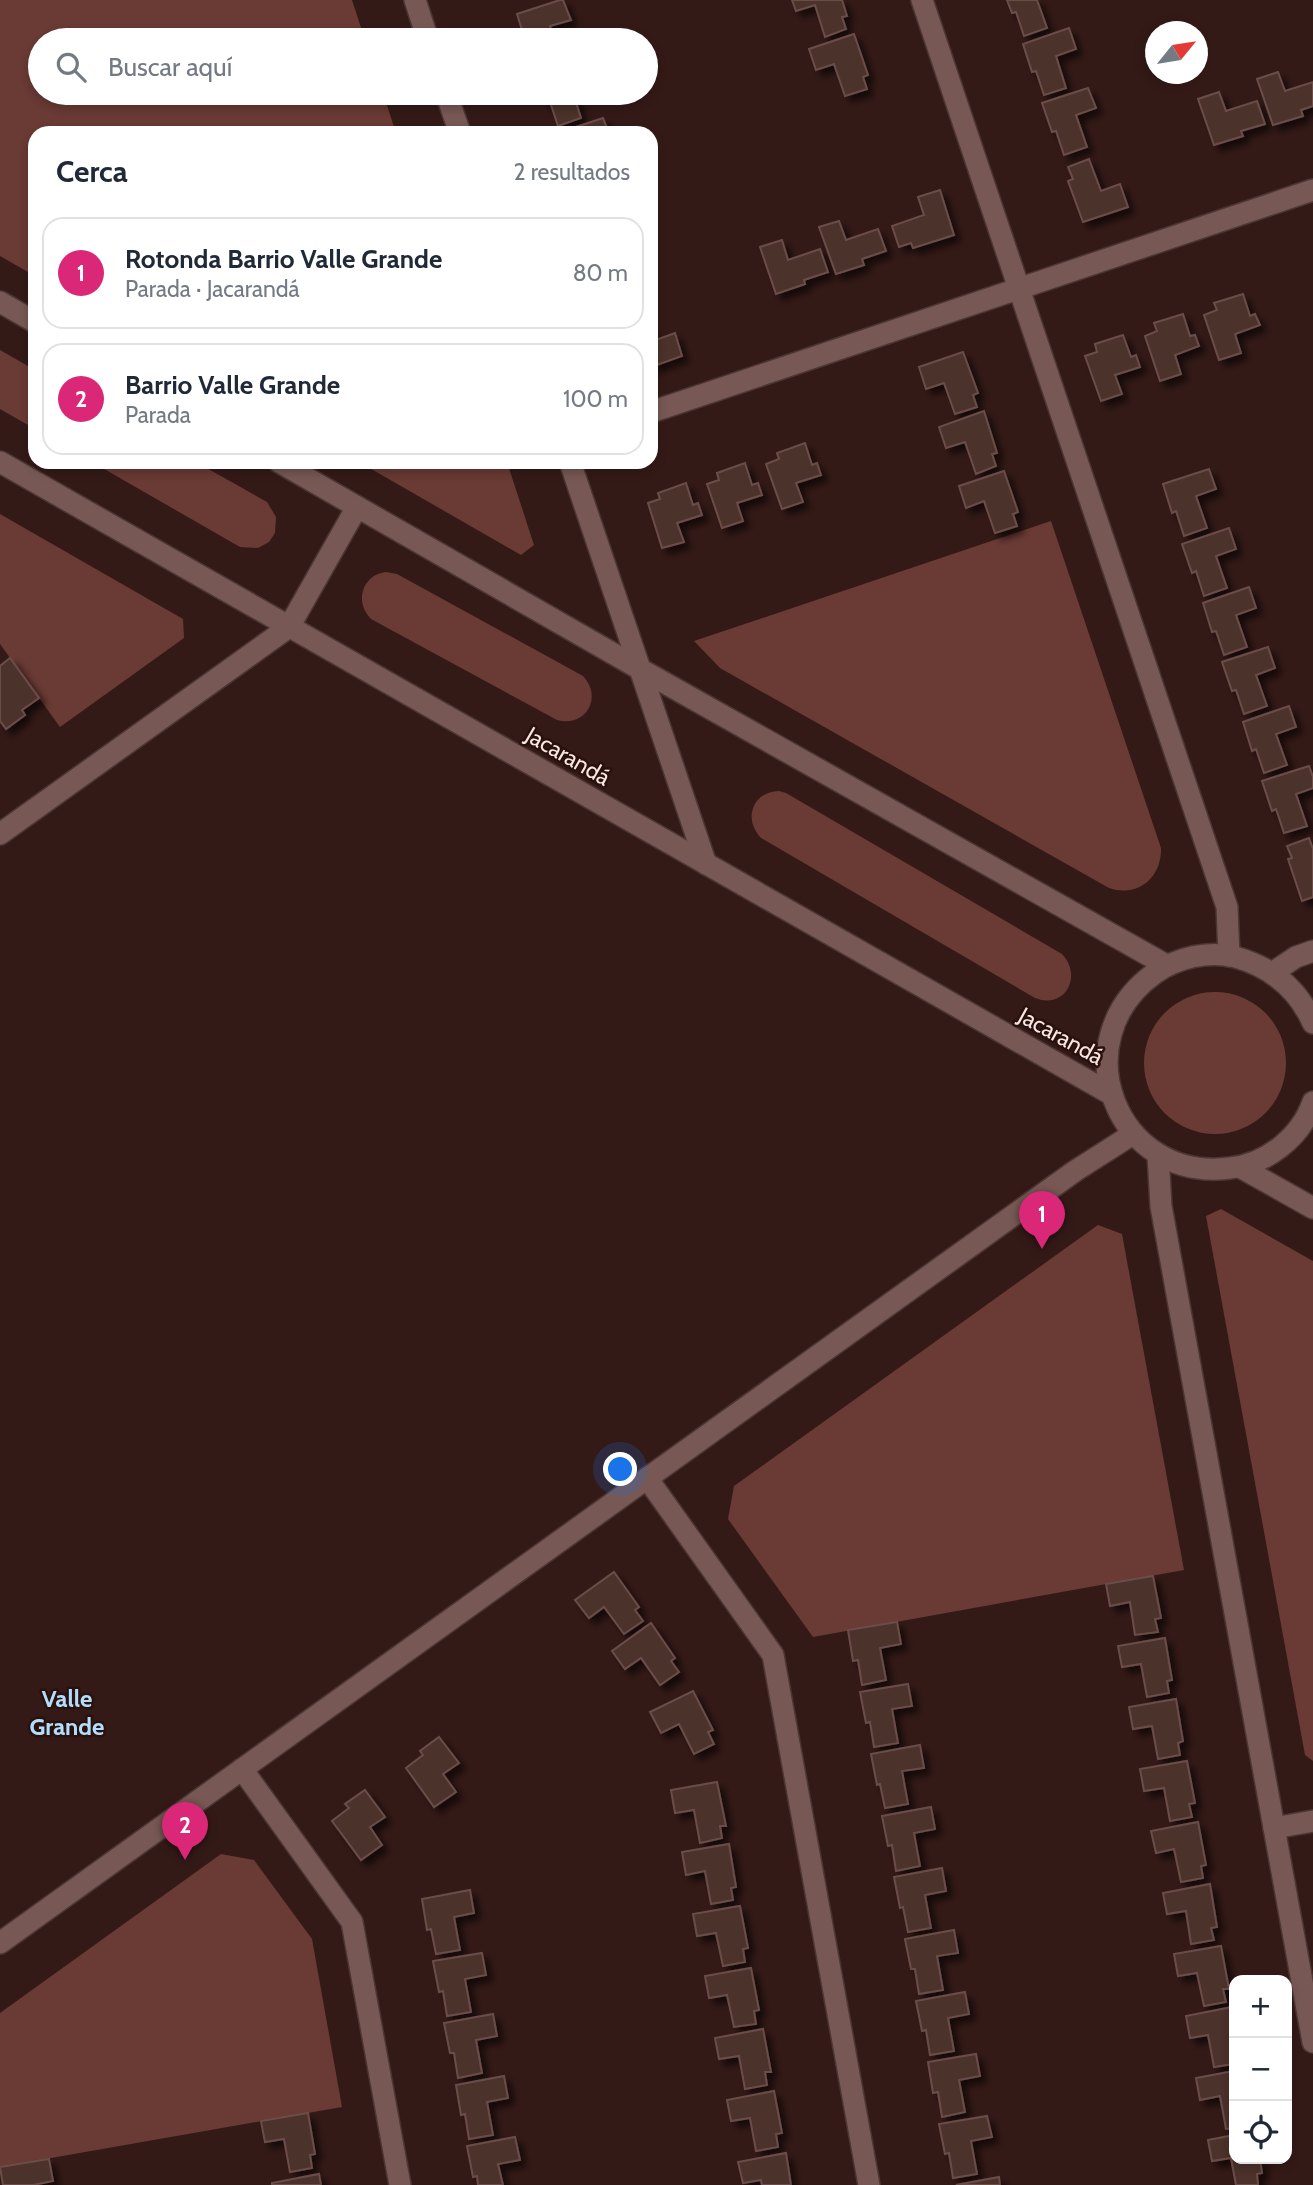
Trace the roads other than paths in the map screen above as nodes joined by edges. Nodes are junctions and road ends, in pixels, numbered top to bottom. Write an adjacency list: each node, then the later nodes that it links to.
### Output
1 (415, 0): 3 (street)
2 (922, 0): 7 (street)
3 (424, 28)
4 (450, 105): 5 (street)
5 (458, 126)
6 (1313, 190): 7 (street)
7 (1018, 289): 10 (street); 20 (street)
8 (0, 302): 9 (street)
9 (28, 318)
10 (658, 410)
11 (0, 462): 15 (street, Jacarandá)
12 (291, 469): 14 (street)
13 (572, 469): 16 (street)
14 (357, 507): 15 (street); 16 (street)
15 (289, 627): 17 (street); 18 (street, Jacarandá)
16 (640, 669): 18 (street); 21 (street)
17 (0, 834)
18 (706, 864): 24 (street, Jacarandá)
19 (1313, 951): 22 (street)
20 (1229, 956): 21 (street, Jacarandá); 22 (street, Jacarandá)
21 (1166, 965): 24 (street, Jacarandá)
22 (1272, 972): 23 (street, Jacarandá)
23 (1313, 1023)
24 (1111, 1094): 26 (street, Jacarandá)
25 (1313, 1102): 28 (street, Jacarandá)
26 (1133, 1134): 27 (street, Jacarandá); 30 (street)
27 (1158, 1155): 28 (street, Jacarandá); 33 (street)
28 (1240, 1167): 29 (street)
29 (1313, 1209)
30 (647, 1478): 31 (street); 37 (street)
31 (242, 1769): 34 (street); 36 (street)
32 (1313, 1821): 33 (street)
33 (1274, 1828): 35 (street)
34 (0, 1943)
35 (1313, 2042)
36 (400, 2185)
37 (869, 2185)

